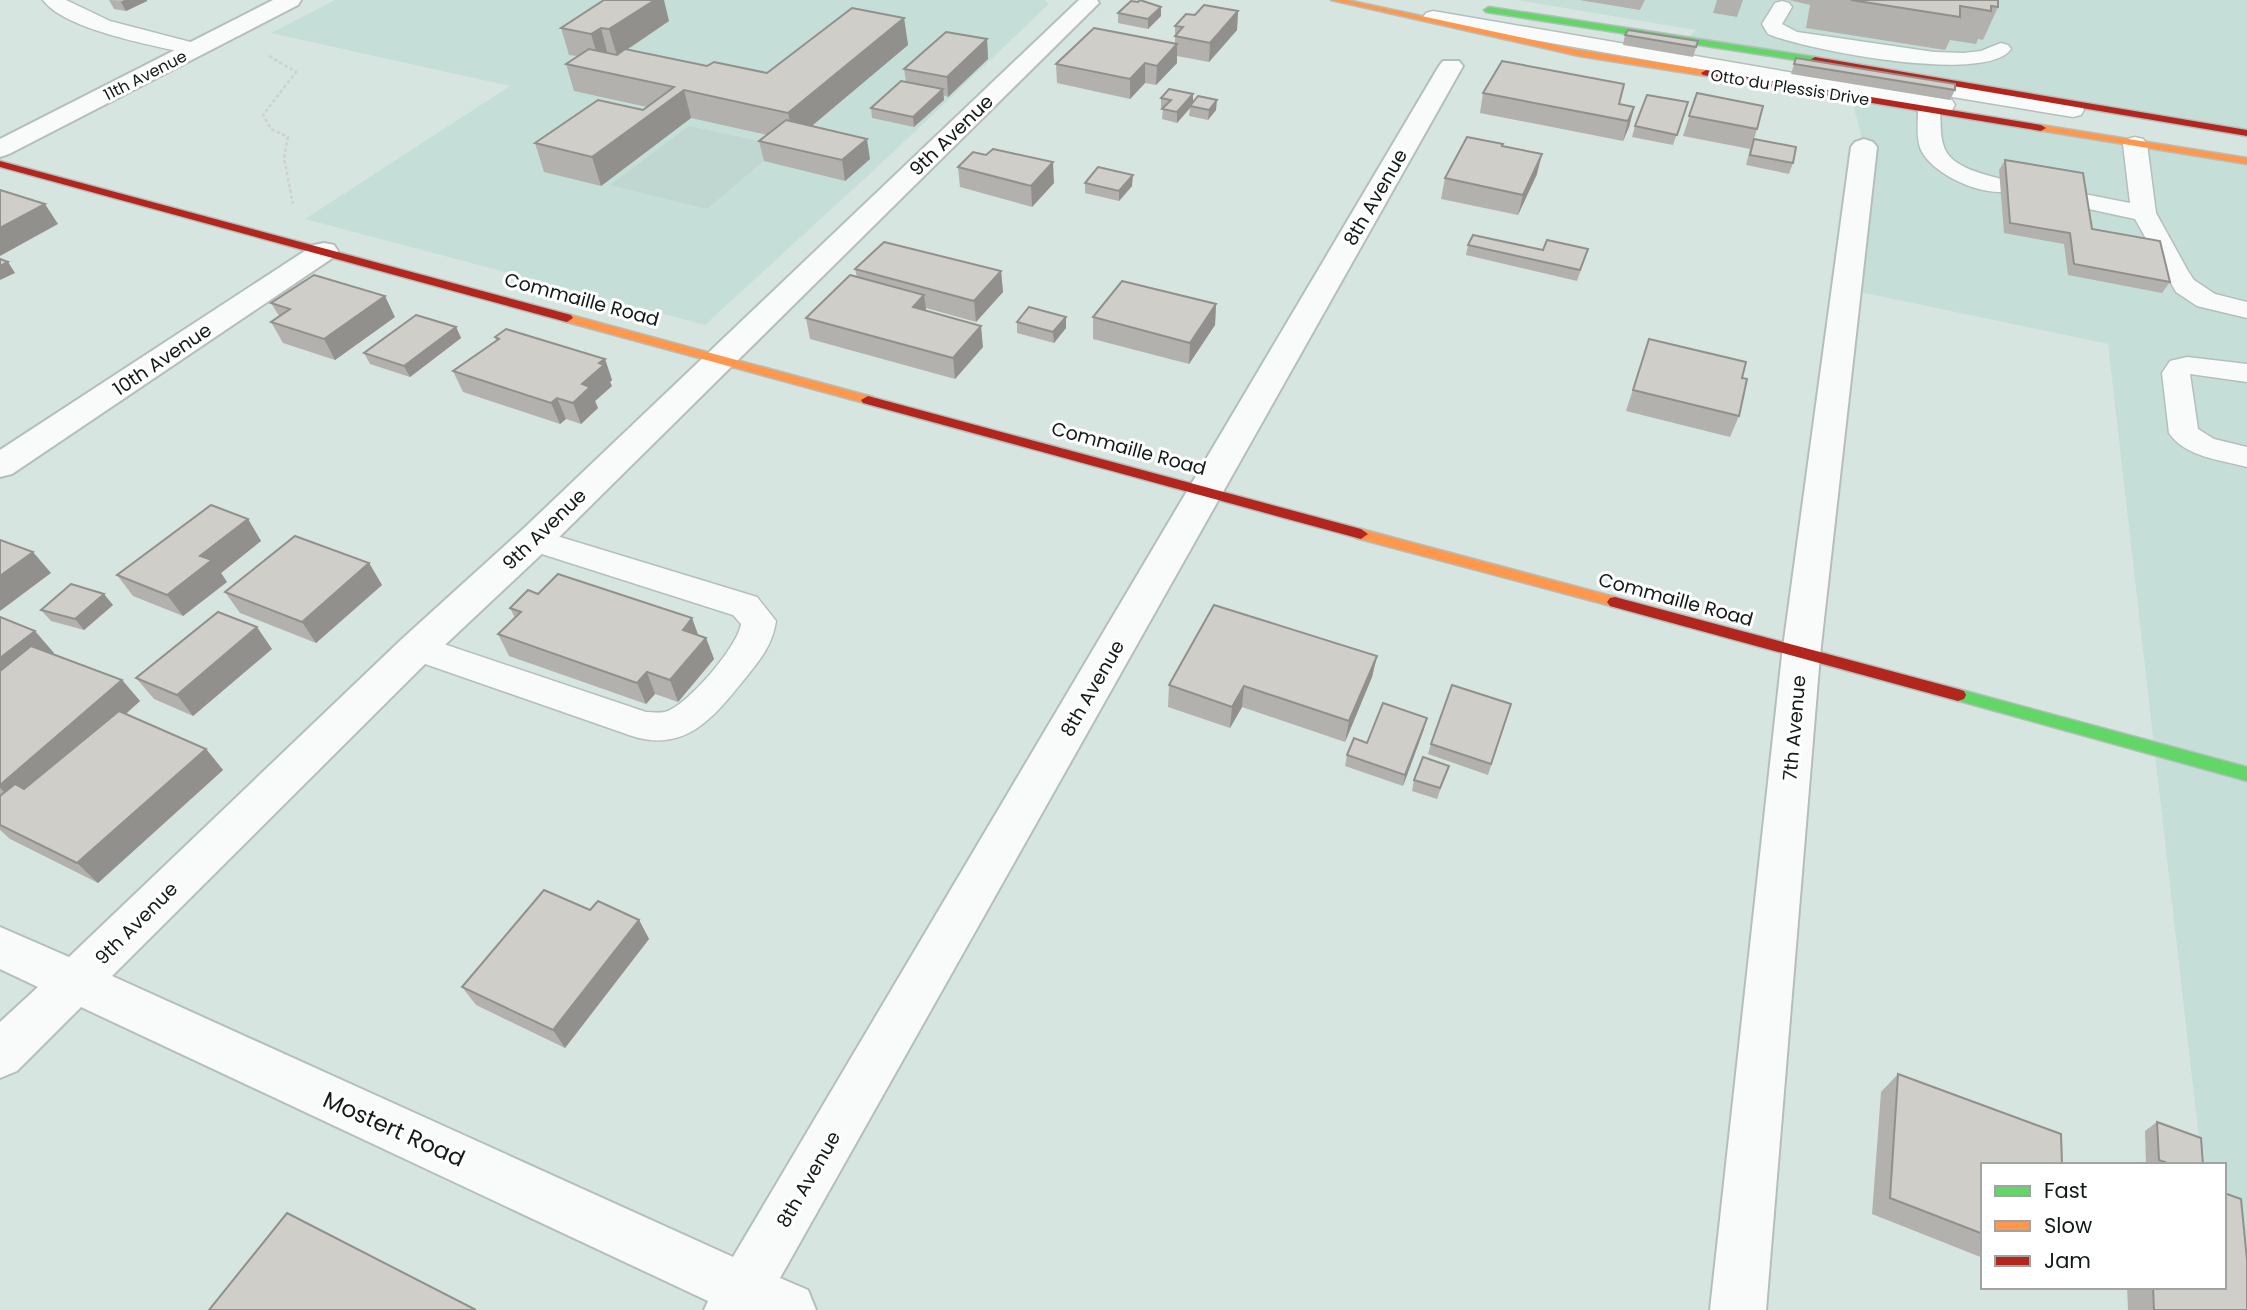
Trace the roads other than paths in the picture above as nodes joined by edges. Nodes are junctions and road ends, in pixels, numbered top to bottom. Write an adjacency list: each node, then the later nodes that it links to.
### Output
1 (53, 0): 7 (lane)
2 (290, 0): 7 (street, 11th Avenue)
3 (1335, 0): 5 (street, Otto du Plessis Drive)
4 (1088, 2): 22 (street, 9th Avenue)
5 (1421, 5): 10 (street, Otto du Plessis Drive); 11 (lane); 15 (lane)
6 (1782, 6): 8 (lane)
7 (195, 49): 14 (street, 11th Avenue)
8 (2001, 49)
9 (1451, 66): 26 (street, 8th Avenue)
10 (1929, 111): 12 (street, Otto du Plessis Drive); 17 (lane)
11 (2247, 135)
12 (2135, 144): 15 (street, Otto du Plessis Drive); 19 (lane)
13 (1864, 147): 29 (street, 7th Avenue)
14 (0, 149)
15 (2247, 160)
16 (0, 164): 20 (street, Commaille Road)
17 (2000, 186)
18 (2080, 200): 19 (lane)
19 (2144, 213): 21 (lane)
20 (324, 251): 22 (street, Commaille Road); 25 (street, 10th Avenue)
21 (2247, 310)
22 (720, 359): 26 (street, Commaille Road); 27 (street, 9th Avenue)
23 (2247, 373): 24 (lane)
24 (2247, 457)
25 (0, 466)
26 (1206, 491): 29 (street, Commaille Road); 34 (street, 8th Avenue)
27 (534, 540): 28 (street, 9th Avenue); 28 (lane)
28 (416, 648): 32 (street, 9th Avenue)
29 (1801, 655): 30 (street, Commaille Road); 36 (street, 7th Avenue)
30 (2247, 774)
31 (0, 947): 32 (street, Mostert Road)
32 (74, 984): 33 (street, 9th Avenue); 34 (street, Mostert Road)
33 (0, 1055)
34 (738, 1299): 35 (street, Mostert Road)
35 (788, 1310)
36 (1738, 1310)

